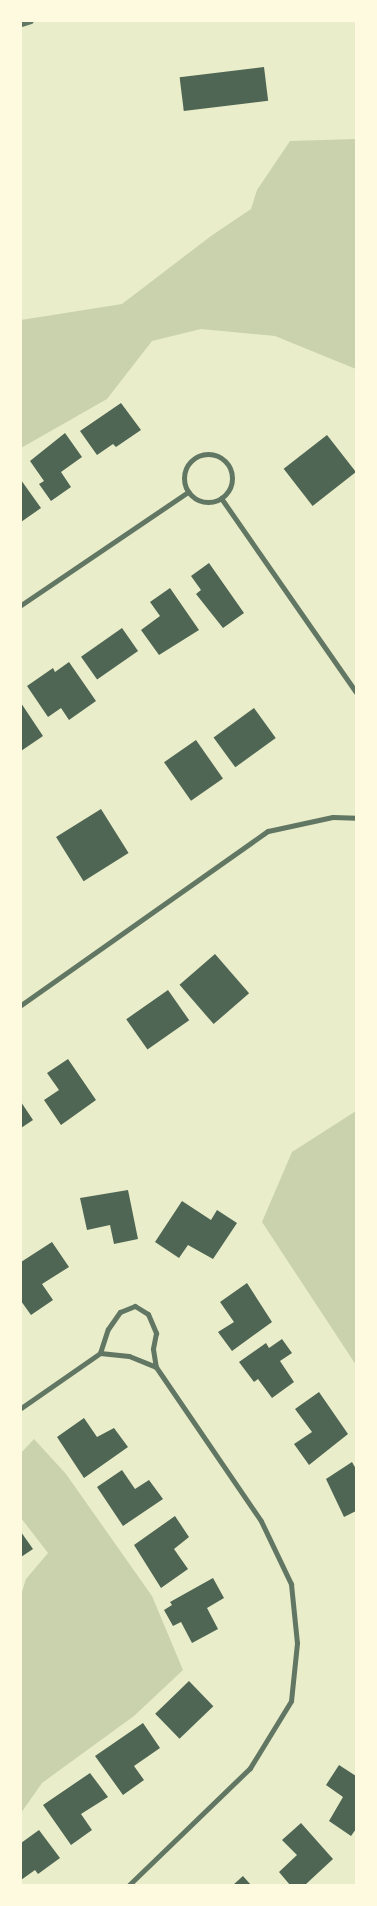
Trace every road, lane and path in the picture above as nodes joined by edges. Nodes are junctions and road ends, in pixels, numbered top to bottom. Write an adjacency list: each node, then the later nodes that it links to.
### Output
1 (31, 21): 2 (street)
2 (21, 24)
3 (188, 492): 4 (street); 4 (street); 5 (street)
4 (221, 498): 6 (street)
5 (21, 605)
6 (356, 692)
7 (356, 818): 8 (street)
8 (21, 1005)
9 (100, 1354): 10 (street); 10 (street); 11 (street)
10 (156, 1368): 12 (street)
11 (21, 1408)
12 (129, 1885)

